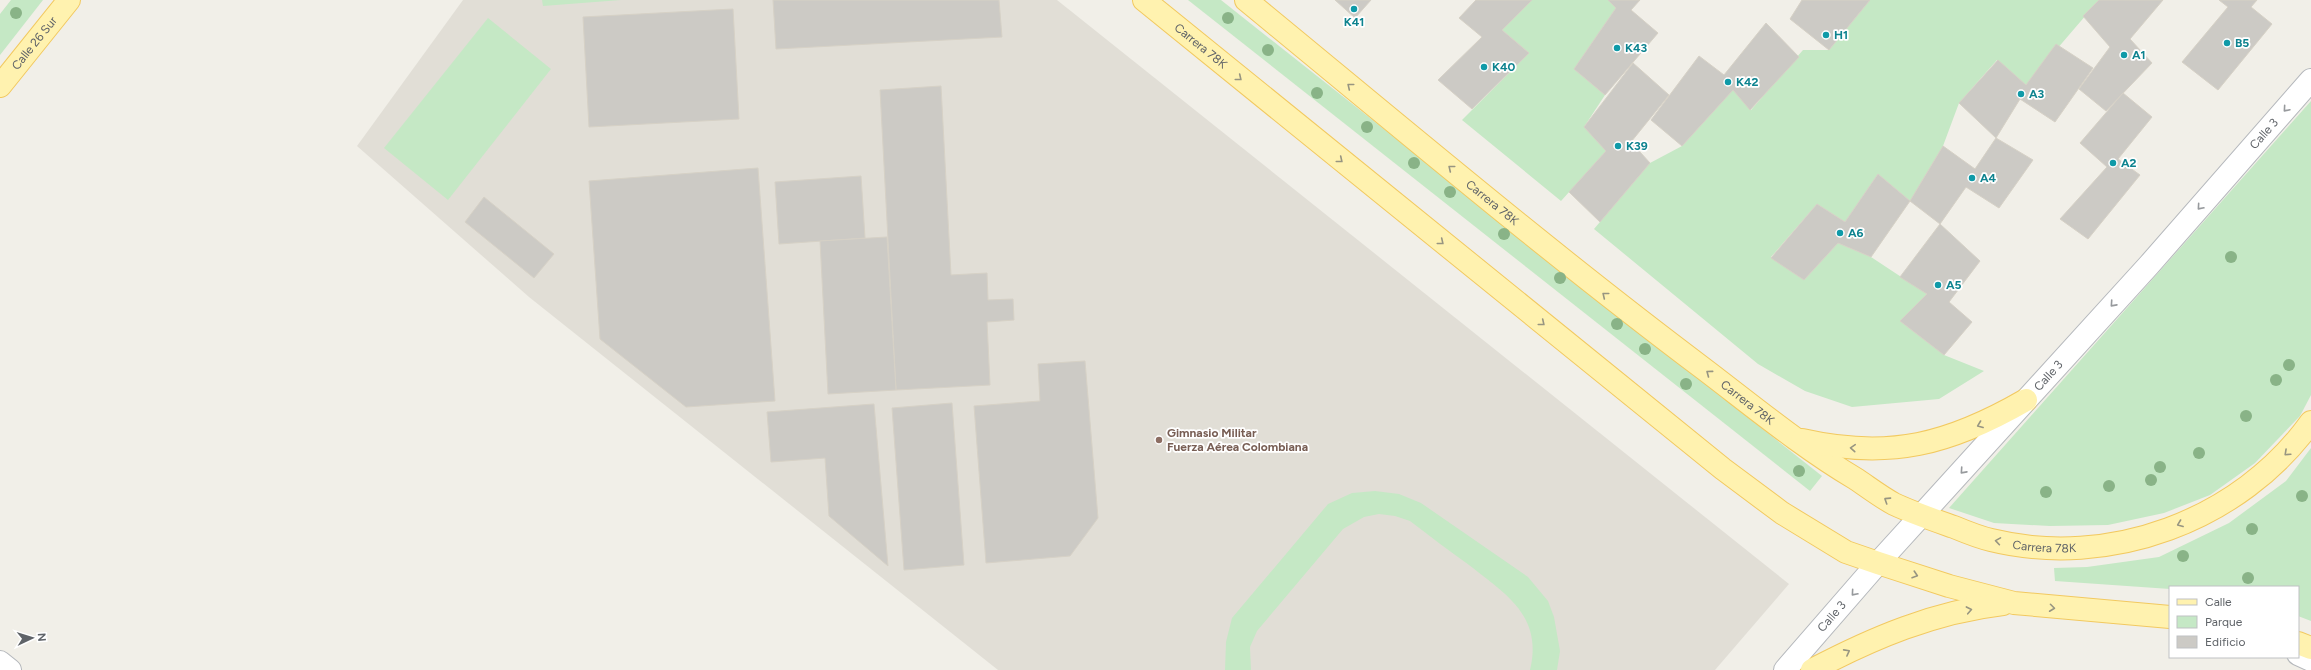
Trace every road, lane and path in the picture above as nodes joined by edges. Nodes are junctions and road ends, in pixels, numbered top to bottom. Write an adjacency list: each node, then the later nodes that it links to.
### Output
1 (69, 0): 5 (main road, Calle 26 Sur)
2 (1144, 0): 10 (main road, Carrera 78K, one-way to 10)
3 (1246, 0): 8 (main road, Carrera 78K, one-way to 3)
4 (2311, 80): 6 (street, Calle 3, one-way to 6)
5 (0, 86)
6 (2026, 400): 8 (main road, one-way to 8); 9 (street, Calle 3, one-way to 9)
7 (2311, 422): 9 (main road, Carrera 78K, one-way to 9)
8 (1796, 439): 9 (main road, Carrera 78K, one-way to 8)
9 (1923, 516): 10 (street, Calle 3)
10 (1878, 563): 11 (main road, Carrera 78K, one-way to 11); 19 (street, Calle 3, one-way to 19)
11 (2014, 603): 12 (main road, Carrera 78K, one-way to 12); 20 (main road, one-way to 11)
12 (2169, 617)
13 (2299, 643): 14 (main road)
14 (2311, 648)
15 (2299, 654): 16 (street)
16 (2311, 660)
17 (0, 662): 18 (street)
18 (10, 670)
19 (1785, 670)
20 (1812, 670)

